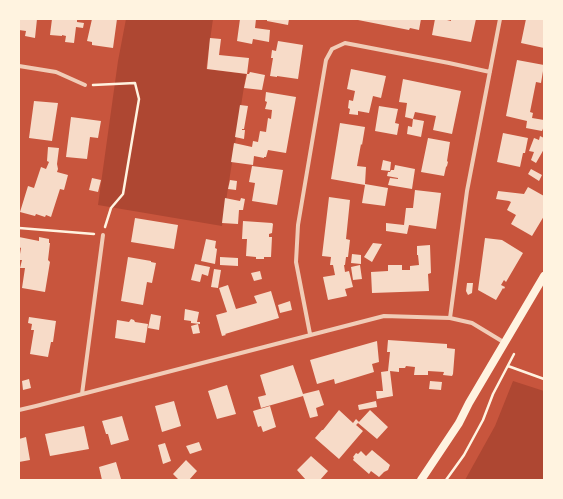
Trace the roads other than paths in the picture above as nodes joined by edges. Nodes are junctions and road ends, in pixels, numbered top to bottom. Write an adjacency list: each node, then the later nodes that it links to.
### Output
1 (500, 19): 3 (street)
2 (19, 66): 4 (street)
3 (490, 72): 7 (street); 8 (street)
4 (85, 85)
5 (103, 235): 10 (street)
6 (544, 276): 9 (main road)
7 (450, 318): 8 (street); 9 (street)
8 (310, 334): 10 (street)
9 (505, 343): 12 (main road)
10 (82, 394): 11 (street)
11 (19, 410)
12 (421, 480)

